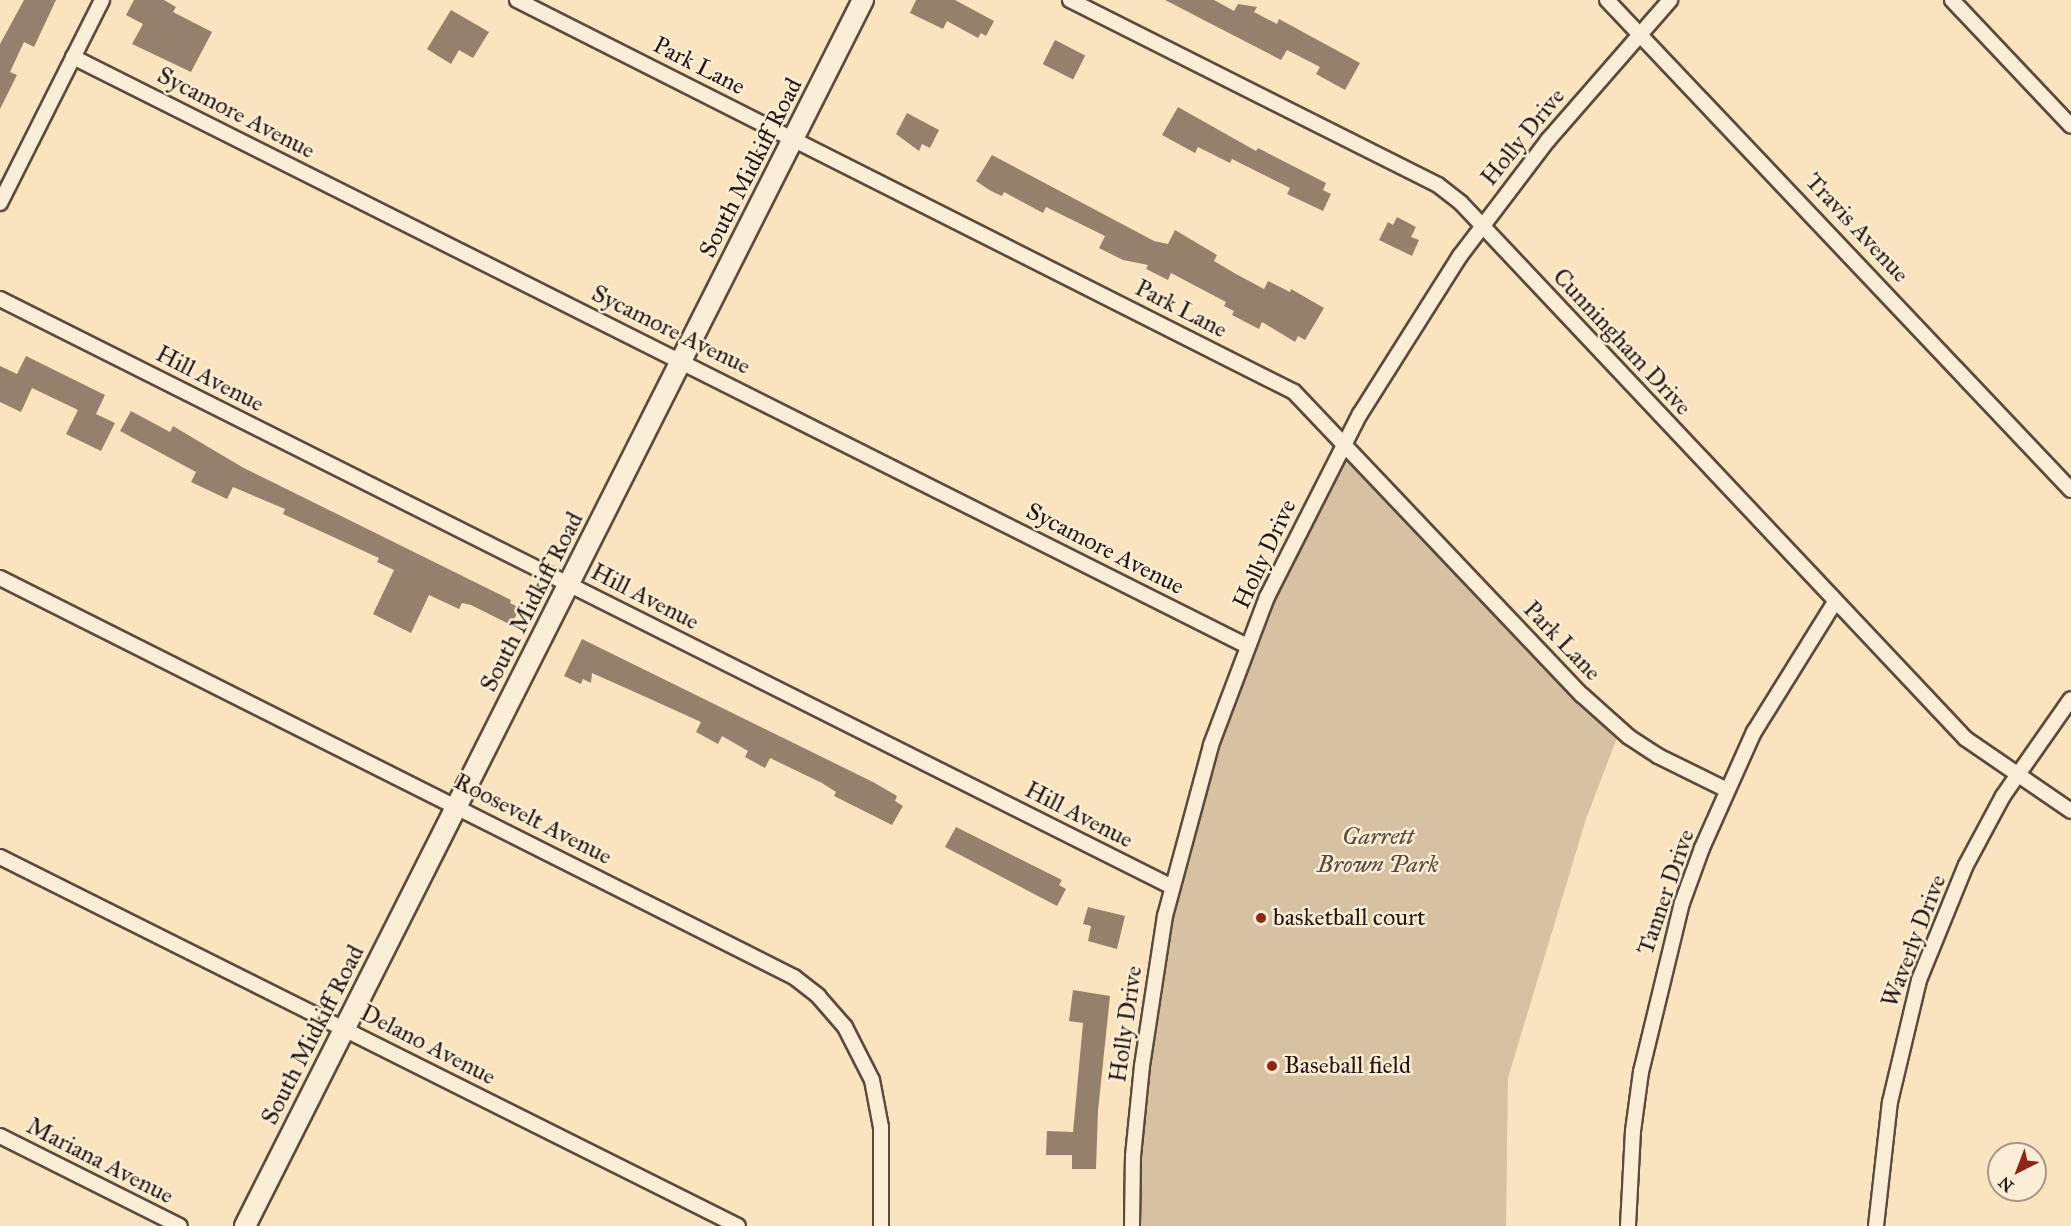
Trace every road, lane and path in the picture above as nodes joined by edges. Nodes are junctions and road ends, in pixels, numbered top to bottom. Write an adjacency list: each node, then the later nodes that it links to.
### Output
1 (102, 0): 9 (street)
2 (517, 0): 11 (street, Park Lane)
3 (863, 0): 11 (main road, South Midkiff Road)
4 (1070, 0): 13 (street, Cunningham Drive)
5 (1607, 0): 8 (street, Travis Avenue)
6 (1670, 0): 8 (street, Holly Drive)
7 (1952, 0): 10 (street)
8 (1640, 32): 13 (street, Holly Drive); 17 (street, Travis Avenue)
9 (73, 57): 12 (street); 15 (street, Sycamore Avenue)
10 (2071, 126)
11 (794, 139): 15 (main road, South Midkiff Road); 16 (street, Park Lane)
12 (0, 203)
13 (1482, 226): 16 (street, Holly Drive); 20 (street, Cunningham Drive)
14 (0, 299): 19 (street, Hill Avenue)
15 (681, 361): 19 (main road, South Midkiff Road); 21 (street, Sycamore Avenue)
16 (1346, 444): 21 (street, Holly Drive); 24 (street, Park Lane)
17 (2071, 490)
18 (0, 578): 25 (street, Roosevelt Avenue)
19 (569, 584): 25 (main road, South Midkiff Road); 28 (street, Hill Avenue)
20 (1835, 602): 23 (street, Cunningham Drive); 24 (street, Tanner Drive)
21 (1248, 646): 28 (street, Holly Drive)
22 (2071, 699): 23 (street, Waverly Drive)
23 (2017, 776): 26 (street, Cunningham Drive); 37 (street, Waverly Drive)
24 (1727, 790): 36 (street, Tanner Drive)
25 (458, 807): 29 (main road, South Midkiff Road); 34 (street, Roosevelt Avenue)
26 (2071, 811)
27 (0, 857): 29 (street, Delano Avenue)
28 (1172, 887): 35 (street, Holly Drive)
29 (344, 1029): 32 (main road, South Midkiff Road); 33 (street, Delano Avenue)
30 (0, 1136): 31 (street, Mariana Avenue)
31 (180, 1226)
32 (245, 1226)
33 (738, 1226)
34 (881, 1226)
35 (1132, 1226)
36 (1628, 1226)
37 (1876, 1226)

